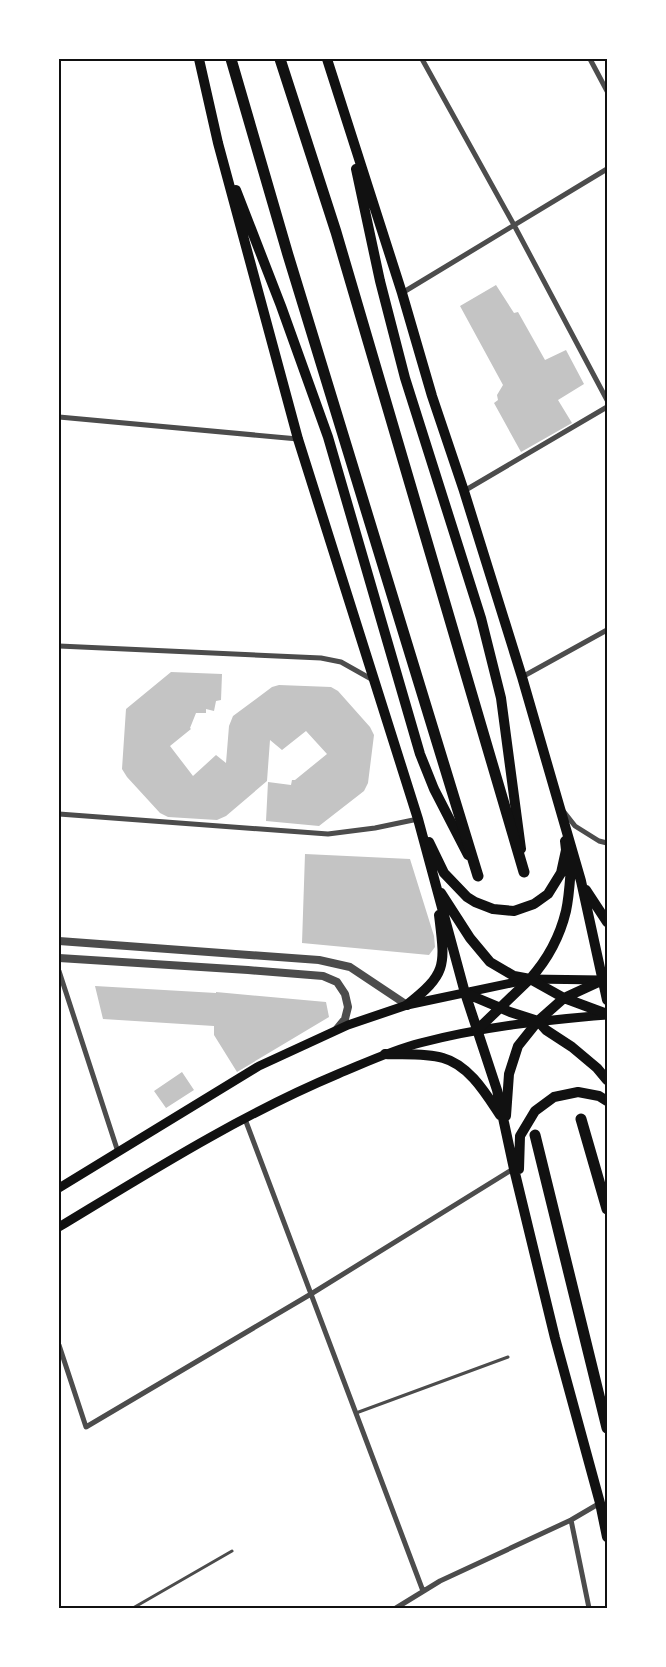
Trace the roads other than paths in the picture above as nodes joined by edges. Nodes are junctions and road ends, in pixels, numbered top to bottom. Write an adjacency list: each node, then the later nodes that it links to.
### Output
1 (199, 59): 9 (main road)
2 (231, 59): 28 (highway)
3 (280, 59): 27 (highway)
4 (327, 59): 8 (main road)
5 (422, 59): 11 (street)
6 (590, 59): 7 (street)
7 (607, 91)
8 (346, 118): 12 (main road); 27 (main road)
9 (218, 143): 16 (main road); 28 (main road)
10 (607, 169): 11 (street)
11 (514, 224): 12 (street); 13 (street)
12 (402, 293): 17 (main road)
13 (607, 400)
14 (607, 407): 17 (street)
15 (59, 416): 16 (street)
16 (298, 439): 21 (main road)
17 (464, 491): 20 (main road)
18 (607, 630): 20 (street)
19 (59, 646): 21 (street)
20 (522, 677): 22 (main road)
21 (373, 680): 24 (main road)
22 (558, 804): 24 (main road); 25 (street); 26 (main road)
23 (59, 814): 24 (street)
24 (418, 819): 30 (main road)
25 (607, 843)
26 (572, 852): 29 (main road); 35 (main road)
27 (524, 872)
28 (478, 876)
29 (581, 881): 31 (main road); 36 (main road)
30 (435, 884): 35 (main road); 37 (main road); 40 (main road)
31 (607, 922)
32 (59, 941): 40 (street)
33 (59, 958): 44 (street)
34 (59, 971): 53 (street)
35 (530, 979): 36 (main road); 37 (main road); 38 (main road); 41 (main road)
36 (605, 980): 38 (main road); 39 (main road)
37 (465, 993): 40 (main road); 41 (main road); 45 (main road)
38 (564, 998): 42 (main road); 43 (main road)
39 (607, 1000)
40 (407, 1005): 44 (main road)
41 (499, 1008): 43 (main road); 45 (main road)
42 (607, 1014): 43 (main road)
43 (538, 1021): 45 (main road); 47 (main road); 51 (main road)
44 (336, 1030): 53 (main road)
45 (477, 1030): 46 (main road); 51 (main road)
46 (384, 1054): 49 (main road); 51 (main road)
47 (607, 1080)
48 (607, 1101): 56 (main road)
49 (245, 1119): 58 (main road); 59 (street)
50 (581, 1119): 57 (highway)
51 (505, 1122): 54 (main road)
52 (535, 1135): 63 (highway)
53 (118, 1152): 55 (main road)
54 (514, 1169): 56 (main road); 59 (street)
55 (59, 1188)
56 (520, 1192): 64 (main road)
57 (607, 1209)
58 (59, 1227)
59 (311, 1294): 60 (street); 62 (street)
60 (59, 1345)
61 (508, 1357): 62 (lane)
62 (356, 1413): 68 (street)
63 (607, 1428)
64 (600, 1503): 65 (street); 66 (main road)
65 (571, 1520): 68 (street); 71 (street)
66 (607, 1537)
67 (232, 1551): 69 (lane)
68 (424, 1591): 70 (street)
69 (133, 1608)
70 (396, 1608)
71 (590, 1608)

